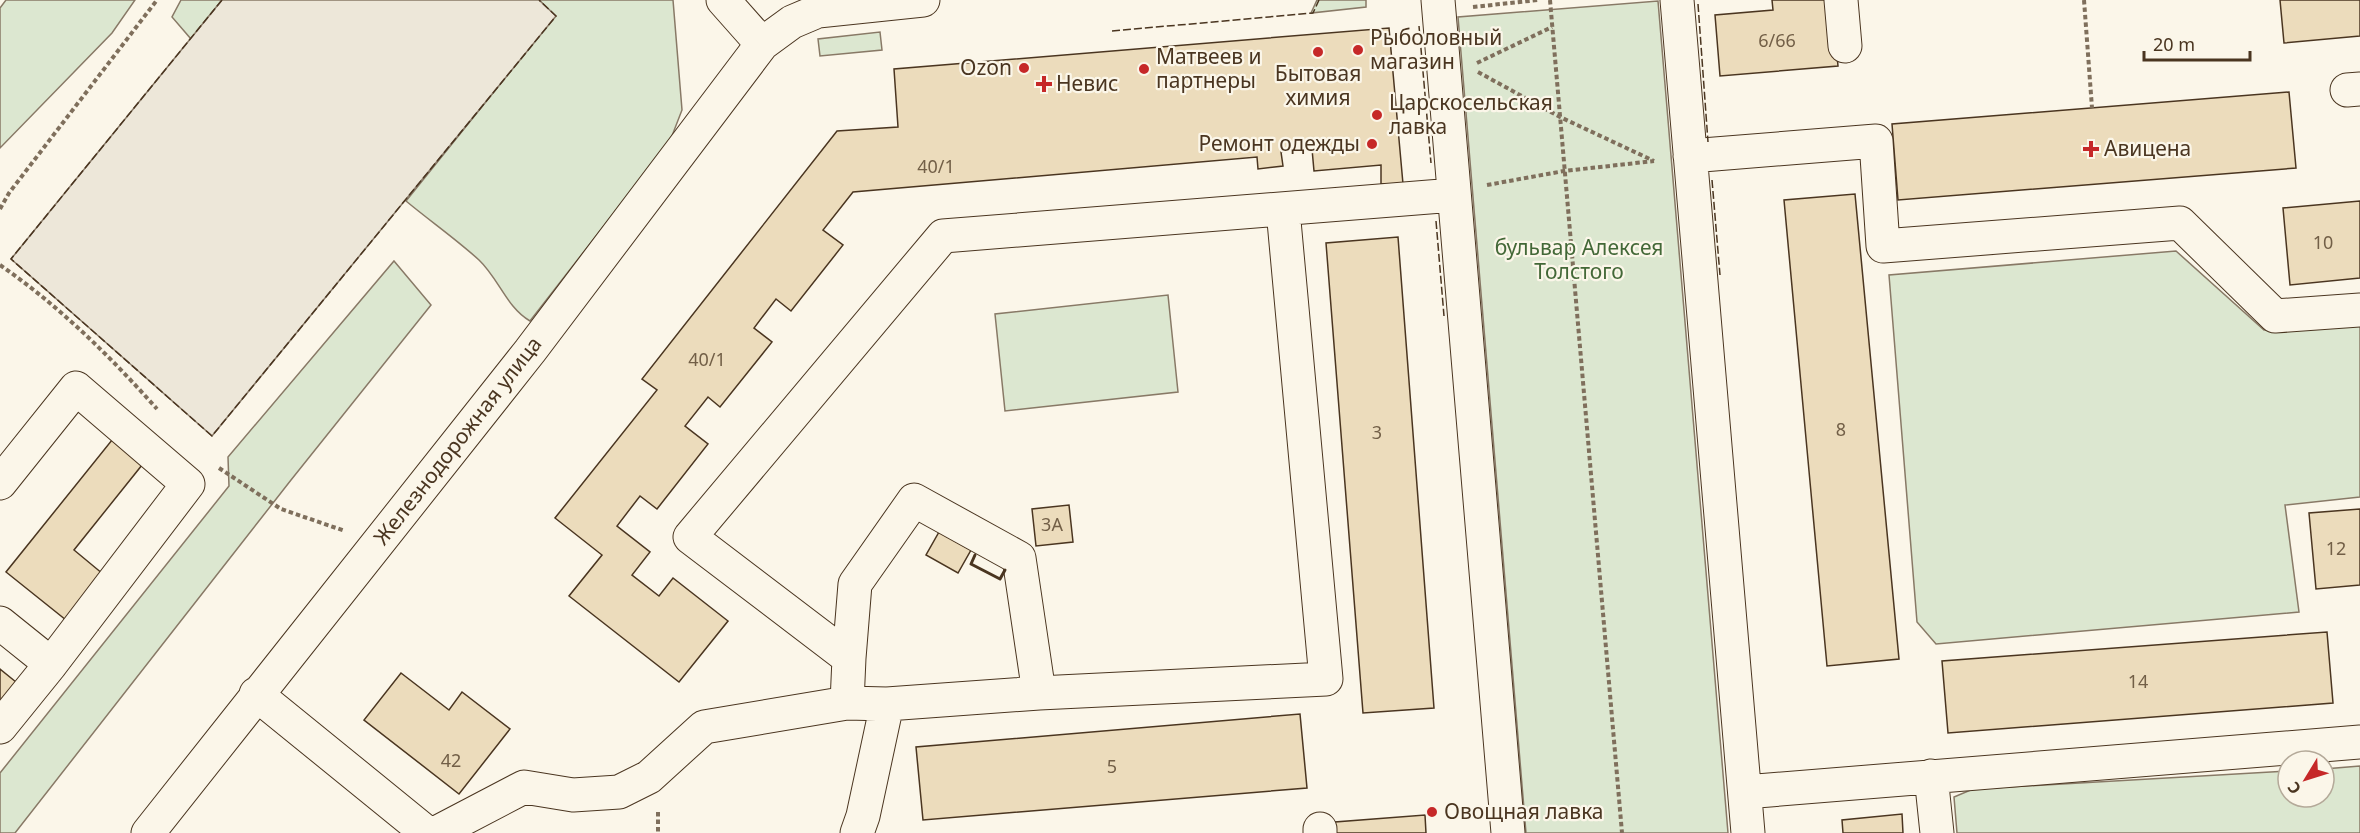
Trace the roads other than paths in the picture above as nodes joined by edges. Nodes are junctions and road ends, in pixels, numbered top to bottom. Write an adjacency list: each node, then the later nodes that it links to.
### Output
1 (723, 0): 6 (street)
2 (923, 0): 6 (street, Железнодорожная улица)
3 (1438, 0): 9 (street)
4 (1677, 0): 8 (street)
5 (1841, 0): 7 (street)
6 (762, 44): 17 (street, Железнодорожная улица)
7 (1845, 46)
8 (1677, 158): 11 (street); 23 (street)
9 (1454, 195): 10 (street); 28 (street)
10 (1283, 210): 14 (street); 16 (street)
11 (2360, 310)
12 (0, 483): 15 (street)
13 (0, 623): 15 (street)
14 (849, 658): 16 (street); 18 (street)
15 (51, 664): 20 (street)
16 (1039, 693): 19 (street)
17 (256, 694): 24 (street, Железнодорожная улица); 25 (street)
18 (847, 703): 19 (street); 26 (street)
19 (887, 704): 27 (street)
20 (0, 727)
21 (2360, 742): 22 (street)
22 (1931, 776): 23 (street); 30 (street)
23 (1745, 792): 29 (street)
24 (148, 833)
25 (427, 833)
26 (436, 833)
27 (857, 833)
28 (1508, 833)
29 (1748, 833)
30 (1937, 833)

